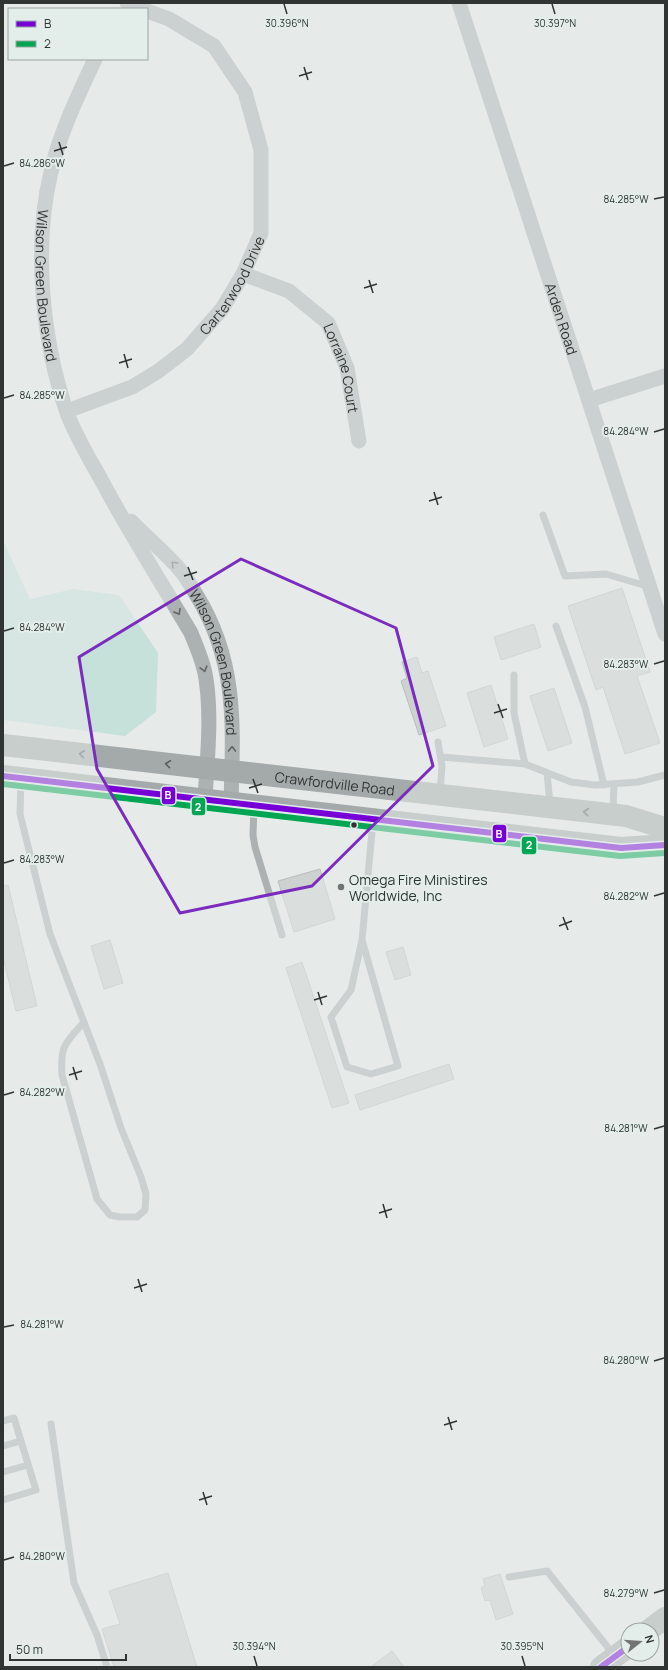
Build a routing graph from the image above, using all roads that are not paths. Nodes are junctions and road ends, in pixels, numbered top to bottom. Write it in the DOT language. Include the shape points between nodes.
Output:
graph roads {
  1 [pos="127,3"];
  2 [pos="459,3"];
  3 [pos="140,8"];
  4 [pos="148,11"];
  5 [pos="95,60"];
  6 [pos="243,274"];
  7 [pos="665,376"];
  8 [pos="589,400"];
  9 [pos="67,411"];
  10 [pos="359,441"];
  11 [pos="116,506"];
  12 [pos="543,515"];
  13 [pos="650,587"];
  14 [pos="211,624"];
  15 [pos="556,626"];
  16 [pos="191,632"];
  17 [pos="665,634"];
  18 [pos="514,675"];
  19 [pos="438,742"];
  20 [pos="3,745"];
  21 [pos="54,751"];
  22 [pos="441,757"];
  23 [pos="3,762"];
  24 [pos="525,764"];
  25 [pos="206,769"];
  26 [pos="232,772"];
  27 [pos="547,773"];
  28 [pos="665,775"];
  29 [pos="12,777"];
  30 [pos="604,784"];
  31 [pos="614,784"];
  32 [pos="440,795"];
  33 [pos="205,799"];
  34 [pos="231,802"];
  35 [pos="254,805"];
  36 [pos="550,808"];
  37 [pos="612,815"];
  38 [pos="374,819"];
  39 [pos="665,828"];
  40 [pos="665,845"];
  41 [pos="282,935"];
  42 [pos="362,940"];
  43 [pos="84,1022"];
  44 [pos="3,1421"];
  45 [pos="51,1424"];
  46 [pos="21,1441"];
  47 [pos="3,1446"];
  48 [pos="28,1465"];
  49 [pos="3,1472"];
  50 [pos="3,1500"];
  51 [pos="509,1577"];
  52 [pos="615,1657"];
  53 [pos="107,1667"];
  1 -- 3 [label="street"];
  2 -- 8 [label="street, Arden Road"];
  4 -- 6 [label="street, Carterwood Drive" via="169,19 214,46 245,92 261,150 261,234"];
  5 -- 9 [label="street, Wilson Green Boulevard" via="68,119 51,172 42,226 41,287 51,352"];
  6 -- 9 [label="street, Carterwood Drive" via="222,309 187,349 132,387"];
  6 -- 10 [label="street, Lorraine Court" via="289,290 328,323 347,368"];
  7 -- 8 [label="street"];
  8 -- 13 [label="street, Arden Road"];
  9 -- 11 [label="street, Wilson Green Boulevard" via="87,455"];
  14 -- 11 [label="street, Wilson Green Boulevard, one-way" via="181,571"];
  11 -- 16 [label="street, Wilson Green Boulevard, one-way"];
  12 -- 13 [label="lane" via="565,576 606,574"];
  13 -- 17 [label="street, Arden Road"];
  14 -- 16 [label="street"];
  26 -- 14 [label="street, Wilson Green Boulevard, one-way" via="233,720 227,669"];
  15 -- 30 [label="lane" via="585,707"];
  16 -- 25 [label="street, Wilson Green Boulevard, one-way" via="206,678"];
  18 -- 24 [label="lane" via="514,713"];
  19 -- 22 [label="lane"];
  20 -- 21 [label="main road, Crawfordville Road"];
  21 -- 23 [label="main road"];
  25 -- 21 [label="main road, Crawfordville Road, one-way"];
  22 -- 24 [label="lane"];
  22 -- 32 [label="lane"];
  24 -- 27 [label="lane"];
  25 -- 26 [label="main road, Crawfordville Road"];
  25 -- 33 [label="street, Wilson Green Boulevard"];
  26 -- 32 [label="main road, Crawfordville Road"];
  26 -- 34 [label="street, Wilson Green Boulevard"];
  27 -- 30 [label="lane" via="571,782"];
  27 -- 36 [label="lane"];
  28 -- 31 [label="lane" via="638,782"];
  29 -- 33 [label="main road"];
  29 -- 43 [label="lane" via="50,934"];
  30 -- 31 [label="lane"];
  31 -- 37 [label="lane"];
  32 -- 36 [label="main road, Crawfordville Road"];
  33 -- 34 [label="main road"];
  34 -- 35 [label="main road"];
  35 -- 38 [label="main road"];
  35 -- 41 [label="lane" via="255,847"];
  37 -- 36 [label="main road, Crawfordville Road, one-way"];
  37 -- 39 [label="main road, Crawfordville Road" via="626,816"];
  38 -- 40 [label="main road" via="621,848"];
  38 -- 42 [label="lane"];
  42 -- 42 [label="lane" via="398,1066 371,1074 347,1068 332,1017 350,990"];
  43 -- 43 [label="lane" via="146,1194 145,1210 137,1217 110,1215 97,1199 62,1075 61,1057 65,1043"];
  44 -- 46 [label="lane" via="14,1418"];
  45 -- 53 [label="lane" via="74,1583 97,1635"];
  46 -- 47 [label="lane"];
  46 -- 48 [label="lane"];
  48 -- 49 [label="lane"];
  48 -- 50 [label="lane" via="36,1490"];
  51 -- 52 [label="lane" via="547,1571"];
}
